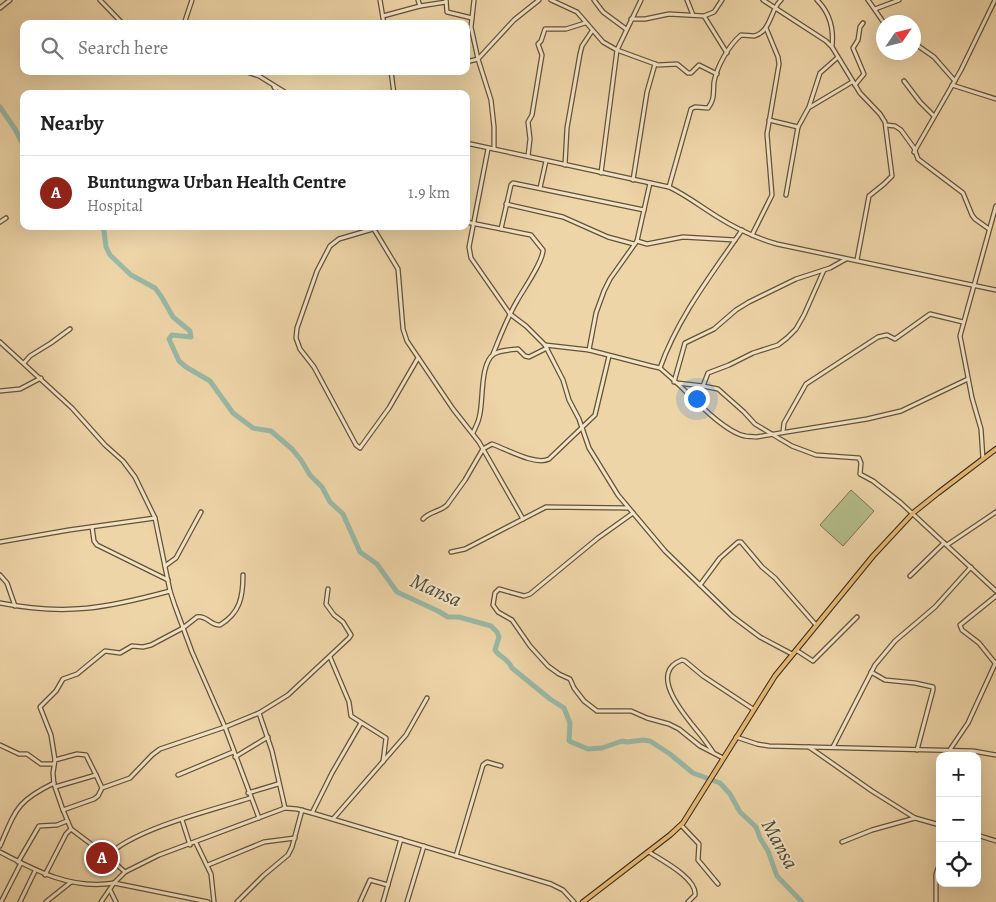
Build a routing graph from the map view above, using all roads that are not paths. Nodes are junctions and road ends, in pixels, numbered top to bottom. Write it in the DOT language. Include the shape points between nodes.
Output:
graph roads {
  1 [pos="10,0"];
  2 [pos="100,0"];
  3 [pos="192,0"];
  4 [pos="380,0"];
  5 [pos="418,0"];
  6 [pos="474,0"];
  7 [pos="539,0"];
  8 [pos="551,0"];
  9 [pos="594,0"];
  10 [pos="641,0"];
  11 [pos="687,0"];
  12 [pos="722,0"];
  13 [pos="763,0"];
  14 [pos="781,0"];
  15 [pos="818,0"];
  16 [pos="868,0"];
  17 [pos="898,0"];
  18 [pos="995,0"];
  19 [pos="446,1"];
  20 [pos="420,6"];
  21 [pos="0,8"];
  22 [pos="774,9"];
  23 [pos="875,9"];
  24 [pos="692,15"];
  25 [pos="879,15"];
  26 [pos="383,16"];
  27 [pos="704,16"];
  28 [pos="472,18"];
  29 [pos="631,19"];
  30 [pos="119,20"];
  31 [pos="185,20"];
  32 [pos="384,20"];
  33 [pos="585,22"];
  34 [pos="863,23"];
  35 [pos="766,28"];
  36 [pos="626,30"];
  37 [pos="592,31"];
  38 [pos="832,47"];
  39 [pos="921,48"];
  40 [pos="617,50"];
  41 [pos="727,53"];
  42 [pos="838,58"];
  43 [pos="478,59"];
  44 [pos="470,61"];
  45 [pos="655,64"];
  46 [pos="717,74"];
  47 [pos="256,75"];
  48 [pos="392,75"];
  49 [pos="904,81"];
  50 [pos="955,81"];
  51 [pos="853,83"];
  52 [pos="272,84"];
  53 [pos="952,85"];
  54 [pos="276,90"];
  55 [pos="282,90"];
  56 [pos="393,90"];
  57 [pos="996,99"];
  58 [pos="809,107"];
  59 [pos="934,116"];
  60 [pos="769,120"];
  61 [pos="886,125"];
  62 [pos="798,127"];
  63 [pos="470,144"];
  64 [pos="488,149"];
  65 [pos="494,149"];
  66 [pos="914,152"];
  67 [pos="528,156"];
  68 [pos="546,161"];
  69 [pos="565,165"];
  70 [pos="601,173"];
  71 [pos="633,180"];
  72 [pos="650,183"];
  73 [pos="540,188"];
  74 [pos="669,188"];
  75 [pos="786,195"];
  76 [pos="506,204"];
  77 [pos="996,206"];
  78 [pos="644,210"];
  79 [pos="6,218"];
  80 [pos="0,222"];
  81 [pos="470,222"];
  82 [pos="474,223"];
  83 [pos="501,229"];
  84 [pos="990,229"];
  85 [pos="364,230"];
  86 [pos="375,230"];
  87 [pos="742,230"];
  88 [pos="752,235"];
  89 [pos="735,240"];
  90 [pos="636,243"];
  91 [pos="846,258"];
  92 [pos="857,260"];
  93 [pos="824,270"];
  94 [pos="974,285"];
  95 [pos="996,290"];
  96 [pos="510,314"];
  97 [pos="963,322"];
  98 [pos="70,329"];
  99 [pos="0,342"];
  100 [pos="546,347"];
  101 [pos="589,350"];
  102 [pos="493,354"];
  103 [pos="609,356"];
  104 [pos="418,358"];
  105 [pos="24,363"];
  106 [pos="660,368"];
  107 [pos="41,378"];
  108 [pos="968,379"];
  109 [pos="675,382"];
  110 [pos="703,386"];
  111 [pos="0,391"];
  112 [pos="582,427"];
  113 [pos="783,432"];
  114 [pos="472,433"];
  115 [pos="771,434"];
  116 [pos="483,449"];
  117 [pos="996,449"];
  118 [pos="982,459"];
  119 [pos="628,508"];
  120 [pos="202,512"];
  121 [pos="996,512"];
  122 [pos="633,513"];
  123 [pos="913,513"];
  124 [pos="155,518"];
  125 [pos="423,519"];
  126 [pos="523,519"];
  127 [pos="92,526"];
  128 [pos="0,542"];
  129 [pos="946,544"];
  130 [pos="451,552"];
  131 [pos="165,566"];
  132 [pos="971,568"];
  133 [pos="0,575"];
  134 [pos="244,575"];
  135 [pos="910,576"];
  136 [pos="168,580"];
  137 [pos="700,585"];
  138 [pos="328,590"];
  139 [pos="996,591"];
  140 [pos="170,592"];
  141 [pos="996,596"];
  142 [pos="0,603"];
  143 [pos="15,606"];
  144 [pos="858,617"];
  145 [pos="816,625"];
  146 [pos="183,628"];
  147 [pos="795,650"];
  148 [pos="792,654"];
  149 [pos="330,657"];
  150 [pos="995,663"];
  151 [pos="871,672"];
  152 [pos="427,698"];
  153 [pos="753,709"];
  154 [pos="259,713"];
  155 [pos="361,723"];
  156 [pos="225,727"];
  157 [pos="268,737"];
  158 [pos="736,737"];
  159 [pos="0,746"];
  160 [pos="808,747"];
  161 [pos="833,747"];
  162 [pos="917,750"];
  163 [pos="949,751"];
  164 [pos="233,752"];
  165 [pos="714,753"];
  166 [pos="996,755"];
  167 [pos="235,757"];
  168 [pos="723,758"];
  169 [pos="55,760"];
  170 [pos="382,763"];
  171 [pos="54,764"];
  172 [pos="501,766"];
  173 [pos="96,775"];
  174 [pos="178,775"];
  175 [pos="278,784"];
  176 [pos="54,785"];
  177 [pos="102,788"];
  178 [pos="248,793"];
  179 [pos="250,798"];
  180 [pos="285,808"];
  181 [pos="63,810"];
  182 [pos="302,810"];
  183 [pos="312,813"];
  184 [pos="259,818"];
  185 [pos="915,818"];
  186 [pos="333,819"];
  187 [pos="182,820"];
  188 [pos="67,821"];
  189 [pos="936,824"];
  190 [pos="681,825"];
  191 [pos="71,829"];
  192 [pos="981,836"];
  193 [pos="295,838"];
  194 [pos="401,839"];
  195 [pos="996,840"];
  196 [pos="196,842"];
  197 [pos="842,842"];
  198 [pos="190,845"];
  199 [pos="0,846"];
  200 [pos="424,846"];
  201 [pos="0,852"];
  202 [pos="649,852"];
  203 [pos="107,856"];
  204 [pos="456,856"];
  205 [pos="20,862"];
  206 [pos="208,865"];
  207 [pos="35,870"];
  208 [pos="125,872"];
  209 [pos="45,875"];
  210 [pos="71,882"];
  211 [pos="114,882"];
  212 [pos="718,884"];
  213 [pos="388,885"];
  214 [pos="936,887"];
  215 [pos="110,889"];
  216 [pos="1,902"];
  217 [pos="20,902"];
  218 [pos="46,902"];
  219 [pos="101,902"];
  220 [pos="116,902"];
  221 [pos="208,902"];
  222 [pos="214,902"];
  223 [pos="237,902"];
  224 [pos="360,902"];
  225 [pos="383,902"];
  226 [pos="406,902"];
  227 [pos="574,902"];
  228 [pos="583,902"];
  229 [pos="688,902"];
  230 [pos="936,902"];
  1 -- 21 [label="street"];
  2 -- 30 [label="street"];
  3 -- 31 [label="street"];
  4 -- 26 [label="street"];
  5 -- 20 [label="street"];
  6 -- 28 [label="street"];
  7 -- 43 [label="street" via="514,20"];
  8 -- 33 [label="street" via="577,12"];
  9 -- 36 [label="street" via="603,12"];
  10 -- 29 [label="street"];
  11 -- 24 [label="street"];
  12 -- 27 [label="street" via="714,12"];
  13 -- 22 [label="street"];
  14 -- 22 [label="street"];
  15 -- 38 [label="street" via="829,17"];
  16 -- 23 [label="street"];
  17 -- 23 [label="street"];
  18 -- 50 [label="street"];
  19 -- 20 [label="street"];
  19 -- 28 [label="street" via="449,13"];
  20 -- 26 [label="street"];
  22 -- 35 [label="street"];
  22 -- 38 [label="street"];
  23 -- 25 [label="street"];
  24 -- 27 [label="street"];
  24 -- 29 [label="street" via="669,14"];
  26 -- 32 [label="street"];
  27 -- 41 [label="street"];
  28 -- 43 [label="street"];
  29 -- 36 [label="street"];
  33 -- 37 [label="street"];
  33 -- 67 [label="street" via="566,29 545,29 538,44 542,55 528,122"];
  34 -- 51 [label="street" via="853,50 864,74"];
  35 -- 41 [label="street" via="755,35 739,37"];
  35 -- 60 [label="street" via="779,64"];
  36 -- 40 [label="street"];
  37 -- 40 [label="street"];
  37 -- 69 [label="street" via="580,54 567,128"];
  38 -- 42 [label="street"];
  39 -- 50 [label="street" via="934,57"];
  40 -- 45 [label="street"];
  40 -- 70 [label="street"];
  41 -- 46 [label="street"];
  42 -- 51 [label="street"];
  42 -- 58 [label="street" via="820,73"];
  43 -- 44 [label="street"];
  43 -- 65 [label="street" via="490,100"];
  45 -- 46 [label="street" via="677,64 690,74 699,65"];
  45 -- 71 [label="street" via="647,92"];
  46 -- 74 [label="street" via="710,107 691,109"];
  47 -- 52 [label="street"];
  48 -- 56 [label="street"];
  49 -- 59 [label="street"];
  50 -- 53 [label="street"];
  51 -- 58 [label="street"];
  51 -- 61 [label="street"];
  52 -- 54 [label="street"];
  52 -- 55 [label="street"];
  53 -- 57 [label="street"];
  53 -- 59 [label="street"];
  58 -- 62 [label="street"];
  59 -- 66 [label="street"];
  60 -- 62 [label="street"];
  60 -- 88 [label="street" via="767,144 772,195"];
  61 -- 66 [label="street" via="901,130"];
  61 -- 92 [label="street" via="892,176 869,196"];
  62 -- 75 [label="street"];
  63 -- 64 [label="street"];
  64 -- 65 [label="street"];
  64 -- 82 [label="street"];
  65 -- 67 [label="street"];
  66 -- 84 [label="street" via="926,166 964,192 972,215"];
  67 -- 68 [label="street"];
  68 -- 69 [label="street"];
  68 -- 73 [label="street"];
  69 -- 70 [label="street"];
  70 -- 71 [label="street"];
  71 -- 72 [label="street"];
  72 -- 74 [label="street"];
  72 -- 78 [label="street"];
  73 -- 76 [label="street" via="513,183"];
  73 -- 78 [label="street"];
  74 -- 87 [label="street"];
  76 -- 83 [label="street"];
  76 -- 90 [label="street" via="563,217 608,236"];
  77 -- 84 [label="street"];
  78 -- 90 [label="street"];
  79 -- 80 [label="street"];
  81 -- 82 [label="street"];
  82 -- 83 [label="street"];
  82 -- 96 [label="street" via="469,247 471,258"];
  83 -- 96 [label="street" via="533,237 544,253"];
  84 -- 94 [label="street"];
  85 -- 104 [label="street" via="339,239 330,246 317,271 297,328 297,342 360,448 389,408"];
  86 -- 104 [label="street" via="398,269 405,337"];
  87 -- 88 [label="street"];
  87 -- 89 [label="street"];
  88 -- 91 [label="street" via="777,244"];
  89 -- 90 [label="street" via="683,237"];
  89 -- 106 [label="street" via="669,343"];
  90 -- 101 [label="street" via="604,291"];
  91 -- 92 [label="street"];
  91 -- 93 [label="street"];
  92 -- 94 [label="street"];
  93 -- 109 [label="street" via="789,282 749,302 714,329 685,343"];
  93 -- 110 [label="street" via="809,306 788,338 708,373"];
  94 -- 95 [label="street"];
  94 -- 97 [label="street"];
  96 -- 100 [label="street"];
  96 -- 102 [label="street"];
  97 -- 108 [label="street" via="960,336"];
  97 -- 113 [label="street" via="930,314 896,339 887,335 878,337 806,384 784,423"];
  98 -- 105 [label="street"];
  99 -- 105 [label="street"];
  100 -- 101 [label="street"];
  100 -- 102 [label="street" via="530,357 518,349"];
  100 -- 112 [label="street"];
  101 -- 103 [label="street"];
  102 -- 114 [label="street" via="481,390 480,417"];
  103 -- 106 [label="street"];
  103 -- 112 [label="street" via="595,415"];
  104 -- 114 [label="street"];
  105 -- 107 [label="street"];
  106 -- 109 [label="street"];
  107 -- 111 [label="street" via="20,389"];
  107 -- 124 [label="street" via="129,468"];
  108 -- 113 [label="street" via="906,410"];
  108 -- 118 [label="street" via="981,429"];
  109 -- 110 [label="street"];
  109 -- 115 [label="street" via="733,431 744,436"];
  110 -- 115 [label="street" via="713,387 726,395"];
  112 -- 116 [label="street" via="546,461 492,444"];
  112 -- 119 [label="street" via="589,448"];
  113 -- 115 [label="street"];
  114 -- 116 [label="street"];
  115 -- 123 [label="street" via="811,454 859,458 860,474"];
  116 -- 125 [label="street" via="447,505"];
  116 -- 126 [label="street"];
  117 -- 118 [label="main road"];
  118 -- 123 [label="main road"];
  119 -- 122 [label="street"];
  119 -- 126 [label="street" via="546,507"];
  120 -- 131 [label="street" via="176,558"];
  121 -- 129 [label="street"];
  122 -- 137 [label="street"];
  122 -- 165 [label="street" via="530,594 524,596 499,589 494,593 492,604 512,620 548,666 570,679 592,708 600,712 634,711 679,729"];
  123 -- 129 [label="street"];
  123 -- 145 [label="main road"];
  124 -- 127 [label="street"];
  124 -- 131 [label="street"];
  126 -- 130 [label="street" via="465,549"];
  127 -- 128 [label="street"];
  127 -- 136 [label="street" via="94,541 98,545"];
  129 -- 132 [label="street"];
  129 -- 135 [label="street"];
  131 -- 136 [label="street"];
  132 -- 139 [label="street"];
  132 -- 151 [label="street" via="935,607 884,653"];
  133 -- 143 [label="street" via="7,583"];
  134 -- 146 [label="street" via="242,600 224,623 217,626 200,616"];
  136 -- 140 [label="street"];
  137 -- 145 [label="street" via="720,558 741,542"];
  137 -- 148 [label="street" via="745,627"];
  138 -- 149 [label="street" via="326,604 351,635"];
  140 -- 143 [label="street" via="122,604 72,610"];
  140 -- 146 [label="street"];
  141 -- 150 [label="street" via="960,626"];
  142 -- 143 [label="street"];
  144 -- 147 [label="street" via="813,660"];
  145 -- 147 [label="main road"];
  146 -- 156 [label="street"];
  146 -- 169 [label="street" via="151,645 132,646 120,653 105,651 77,674 63,679 40,707 51,735"];
  147 -- 148 [label="main road"];
  148 -- 153 [label="main road"];
  149 -- 154 [label="street" via="288,695"];
  149 -- 155 [label="street" via="349,702 351,716"];
  150 -- 163 [label="street" via="968,723"];
  151 -- 161 [label="street"];
  151 -- 162 [label="street" via="885,680 932,687"];
  152 -- 170 [label="street" via="406,735"];
  153 -- 158 [label="main road"];
  153 -- 165 [label="street" via="685,661 673,665 667,678 672,695"];
  154 -- 156 [label="street"];
  154 -- 157 [label="street"];
  155 -- 170 [label="street" via="386,738"];
  155 -- 183 [label="street"];
  156 -- 164 [label="street"];
  156 -- 177 [label="street" via="156,751 130,778"];
  157 -- 167 [label="street"];
  157 -- 175 [label="street"];
  158 -- 160 [label="street" via="769,746"];
  158 -- 168 [label="main road"];
  159 -- 171 [label="street" via="26,754 40,764"];
  160 -- 161 [label="street"];
  160 -- 185 [label="street"];
  161 -- 162 [label="street"];
  162 -- 163 [label="street"];
  163 -- 166 [label="street"];
  164 -- 167 [label="street"];
  164 -- 174 [label="street"];
  165 -- 168 [label="street"];
  167 -- 178 [label="street"];
  168 -- 190 [label="main road"];
  169 -- 171 [label="street"];
  169 -- 173 [label="street" via="86,755"];
  170 -- 186 [label="street"];
  171 -- 176 [label="street"];
  172 -- 204 [label="street" via="489,762 483,765"];
  173 -- 176 [label="street"];
  173 -- 177 [label="street"];
  175 -- 178 [label="street"];
  175 -- 180 [label="street"];
  176 -- 181 [label="street"];
  176 -- 199 [label="street" via="22,803"];
  177 -- 181 [label="street" via="98,796"];
  178 -- 179 [label="street"];
  179 -- 184 [label="street"];
  179 -- 187 [label="street"];
  180 -- 182 [label="street"];
  180 -- 184 [label="street"];
  181 -- 188 [label="street"];
  182 -- 183 [label="street"];
  182 -- 193 [label="street"];
  183 -- 186 [label="street"];
  184 -- 196 [label="street"];
  185 -- 189 [label="street"];
  185 -- 197 [label="street"];
  186 -- 194 [label="street"];
  187 -- 198 [label="street"];
  187 -- 203 [label="street" via="127,841"];
  188 -- 191 [label="street"];
  188 -- 205 [label="street" via="38,826"];
  190 -- 202 [label="main road"];
  190 -- 212 [label="street" via="699,844 698,860"];
  191 -- 203 [label="street"];
  191 -- 209 [label="street"];
  192 -- 195 [label="street"];
  193 -- 206 [label="street" via="264,842"];
  193 -- 223 [label="street" via="288,855"];
  194 -- 200 [label="street"];
  194 -- 213 [label="street"];
  196 -- 198 [label="street"];
  196 -- 206 [label="street"];
  198 -- 208 [label="street" via="159,855"];
  200 -- 204 [label="street"];
  200 -- 226 [label="street"];
  201 -- 205 [label="street"];
  202 -- 228 [label="main road"];
  202 -- 229 [label="street" via="694,885 695,894"];
  203 -- 208 [label="street"];
  204 -- 227 [label="street" via="558,886"];
  205 -- 207 [label="street"];
  205 -- 216 [label="street"];
  206 -- 222 [label="street"];
  207 -- 209 [label="street"];
  207 -- 217 [label="street"];
  208 -- 211 [label="street"];
  209 -- 210 [label="street"];
  210 -- 211 [label="street" via="102,885"];
  210 -- 218 [label="street"];
  211 -- 215 [label="street"];
  211 -- 221 [label="street"];
  213 -- 224 [label="street" via="370,880"];
  213 -- 225 [label="street"];
  214 -- 230 [label="street"];
  215 -- 219 [label="street"];
  215 -- 220 [label="street"];
}
